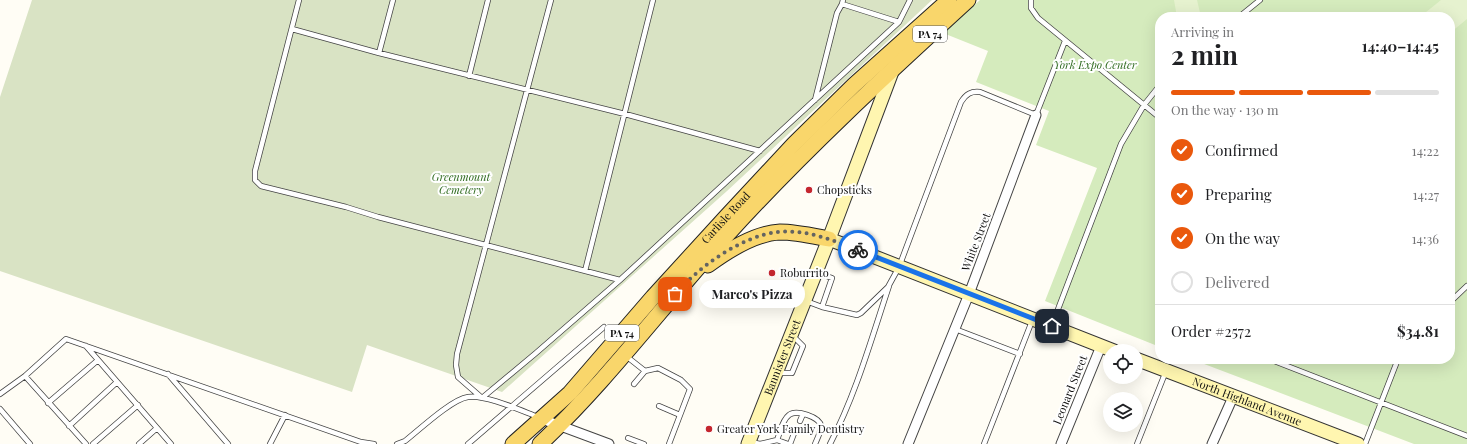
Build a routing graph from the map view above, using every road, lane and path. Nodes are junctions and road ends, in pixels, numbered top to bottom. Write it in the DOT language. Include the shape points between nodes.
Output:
graph roads {
  1 [pos="299,0"];
  2 [pos="393,0"];
  3 [pos="488,0"];
  4 [pos="551,0"];
  5 [pos="654,0"];
  6 [pos="910,0"];
  7 [pos="949,0"];
  8 [pos="968,0"];
  9 [pos="1031,0"];
  10 [pos="1260,0"];
  11 [pos="843,2"];
  12 [pos="1245,12"];
  13 [pos="899,22"];
  14 [pos="292,29"];
  15 [pos="1066,41"];
  16 [pos="379,53"];
  17 [pos="893,69"];
  18 [pos="469,76"];
  19 [pos="528,90"];
  20 [pos="1155,91"];
  21 [pos="815,100"];
  22 [pos="1144,105"];
  23 [pos="625,114"];
  24 [pos="1155,114"];
  25 [pos="1036,115"];
  26 [pos="760,151"];
  27 [pos="828,239"];
  28 [pos="487,245"];
  29 [pos="898,266"];
  30 [pos="585,271"];
  31 [pos="815,272"];
  32 [pos="620,280"];
  33 [pos="685,283"];
  34 [pos="890,284"];
  35 [pos="1467,286"];
  36 [pos="969,294"];
  37 [pos="1455,297"];
  38 [pos="804,300"];
  39 [pos="822,306"];
  40 [pos="1032,318"];
  41 [pos="1052,326"];
  42 [pos="604,327"];
  43 [pos="955,329"];
  44 [pos="85,346"];
  45 [pos="1101,346"];
  46 [pos="1020,354"];
  47 [pos="625,355"];
  48 [pos="98,360"];
  49 [pos="1143,362"];
  50 [pos="1282,364"];
  51 [pos="1396,364"];
  52 [pos="645,371"];
  53 [pos="1166,371"];
  54 [pos="166,373"];
  55 [pos="25,376"];
  56 [pos="117,382"];
  57 [pos="634,384"];
  58 [pos="0,394"];
  59 [pos="1232,397"];
  60 [pos="482,398"];
  61 [pos="48,402"];
  62 [pos="1382,402"];
  63 [pos="138,406"];
  64 [pos="659,406"];
  65 [pos="510,407"];
  66 [pos="0,409"];
  67 [pos="285,414"];
  68 [pos="680,414"];
  69 [pos="803,414"];
  70 [pos="542,419"];
  71 [pos="800,421"];
  72 [pos="560,425"];
  73 [pos="69,426"];
  74 [pos="157,428"];
  75 [pos="795,431"];
  76 [pos="1467,436"];
  77 [pos="628,438"];
  78 [pos="777,440"];
  79 [pos="360,443"];
  80 [pos="638,443"];
  81 [pos="748,443"];
  82 [pos="30,444"];
  83 [pos="86,444"];
  84 [pos="93,444"];
  85 [pos="139,444"];
  86 [pos="171,444"];
  87 [pos="228,444"];
  88 [pos="270,444"];
  89 [pos="374,444"];
  90 [pos="397,444"];
  91 [pos="468,444"];
  92 [pos="513,444"];
  93 [pos="540,444"];
  94 [pos="609,444"];
  95 [pos="644,444"];
  96 [pos="669,444"];
  97 [pos="765,444"];
  98 [pos="789,444"];
  99 [pos="815,444"];
  100 [pos="830,444"];
  101 [pos="908,444"];
  102 [pos="984,444"];
  103 [pos="1061,444"];
  104 [pos="1137,444"];
  105 [pos="1212,444"];
  106 [pos="1358,444"];
  107 [pos="1365,444"];
  1 -- 14 [label="lane"];
  2 -- 16 [label="lane"];
  3 -- 18 [label="lane"];
  4 -- 19 [label="lane"];
  5 -- 23 [label="lane"];
  6 -- 13 [label="lane"];
  7 -- 17 [label="main road" via="905,45"];
  7 -- 70 [label="main road, Carlisle Road / PA 74" via="865,75 794,144 690,256 570,393"];
  8 -- 17 [label="main road, Carlisle Road / PA 74"];
  9 -- 15 [label="lane" via="1031,8 1038,18"];
  10 -- 12 [label="lane"];
  11 -- 13 [label="lane"];
  11 -- 21 [label="lane" via="837,13"];
  13 -- 21 [label="lane"];
  14 -- 16 [label="lane"];
  14 -- 28 [label="lane" via="255,171 255,180 261,186"];
  15 -- 22 [label="lane"];
  15 -- 25 [label="lane"];
  16 -- 18 [label="lane"];
  17 -- 27 [label="street, Bannister Street"];
  17 -- 33 [label="main road, Carlisle Road / PA 74" via="772,187"];
  18 -- 19 [label="lane"];
  19 -- 23 [label="lane"];
  19 -- 28 [label="lane"];
  20 -- 22 [label="lane"];
  21 -- 26 [label="lane"];
  22 -- 24 [label="lane"];
  22 -- 41 [label="lane" via="1121,144"];
  23 -- 26 [label="lane"];
  23 -- 30 [label="lane"];
  25 -- 29 [label="lane" via="980,92 972,91 965,96"];
  25 -- 36 [label="street, White Street"];
  26 -- 32 [label="lane"];
  27 -- 29 [label="street"];
  27 -- 31 [label="street, Bannister Street"];
  27 -- 33 [label="main road" via="799,233 779,232 765,235 744,242 722,255"];
  28 -- 30 [label="lane"];
  28 -- 60 [label="lane" via="456,365 458,377"];
  29 -- 34 [label="lane"];
  29 -- 36 [label="street"];
  30 -- 32 [label="lane"];
  31 -- 38 [label="street, Bannister Street"];
  31 -- 39 [label="lane" via="832,278"];
  32 -- 60 [label="lane"];
  33 -- 47 [label="main road, Carlisle Road / PA 74"];
  34 -- 39 [label="lane" via="857,315"];
  34 -- 100 [label="lane" via="861,373"];
  35 -- 37 [label="lane"];
  36 -- 40 [label="street"];
  36 -- 43 [label="street, White Street"];
  38 -- 39 [label="lane"];
  38 -- 81 [label="street, Bannister Street"];
  40 -- 41 [label="street"];
  40 -- 46 [label="lane"];
  41 -- 45 [label="street"];
  42 -- 65 [label="lane"];
  43 -- 46 [label="lane"];
  43 -- 101 [label="street, White Street"];
  44 -- 48 [label="lane"];
  44 -- 54 [label="lane"];
  44 -- 55 [label="lane" via="66,339"];
  45 -- 103 [label="street, Leonard Street"];
  46 -- 102 [label="lane"];
  47 -- 52 [label="lane"];
  47 -- 72 [label="main road, Carlisle Road / PA 74"];
  48 -- 56 [label="lane"];
  48 -- 61 [label="lane"];
  49 -- 53 [label="street, North Highland Avenue"];
  50 -- 62 [label="lane"];
  51 -- 62 [label="lane"];
  52 -- 57 [label="lane"];
  52 -- 68 [label="lane" via="658,368 687,385 690,389"];
  53 -- 59 [label="street, North Highland Avenue"];
  53 -- 104 [label="lane"];
  54 -- 67 [label="lane"];
  54 -- 87 [label="lane"];
  55 -- 58 [label="lane"];
  55 -- 61 [label="lane"];
  56 -- 63 [label="lane"];
  56 -- 73 [label="lane"];
  59 -- 105 [label="street"];
  59 -- 106 [label="street, North Highland Avenue"];
  60 -- 65 [label="lane"];
  60 -- 90 [label="lane" via="468,397 454,402 405,441"];
  61 -- 73 [label="lane"];
  62 -- 76 [label="lane"];
  62 -- 107 [label="lane"];
  63 -- 74 [label="lane"];
  63 -- 84 [label="lane"];
  64 -- 68 [label="lane"];
  65 -- 70 [label="lane"];
  65 -- 91 [label="lane"];
  66 -- 82 [label="lane"];
  67 -- 79 [label="lane"];
  67 -- 88 [label="lane"];
  68 -- 96 [label="lane"];
  69 -- 71 [label="lane"];
  69 -- 78 [label="lane" via="788,415"];
  69 -- 99 [label="lane" via="814,417 821,427"];
  70 -- 72 [label="street"];
  70 -- 92 [label="main road, Carlisle Road / PA 74"];
  72 -- 93 [label="main road, Carlisle Road / PA 74"];
  72 -- 94 [label="street"];
  73 -- 83 [label="lane"];
  74 -- 85 [label="lane"];
  74 -- 86 [label="lane"];
  75 -- 98 [label="lane"];
  77 -- 80 [label="lane"];
  78 -- 97 [label="lane"];
  78 -- 98 [label="lane"];
  79 -- 89 [label="lane"];
  80 -- 95 [label="lane"];
  81 -- 97 [label="lane"];
}
